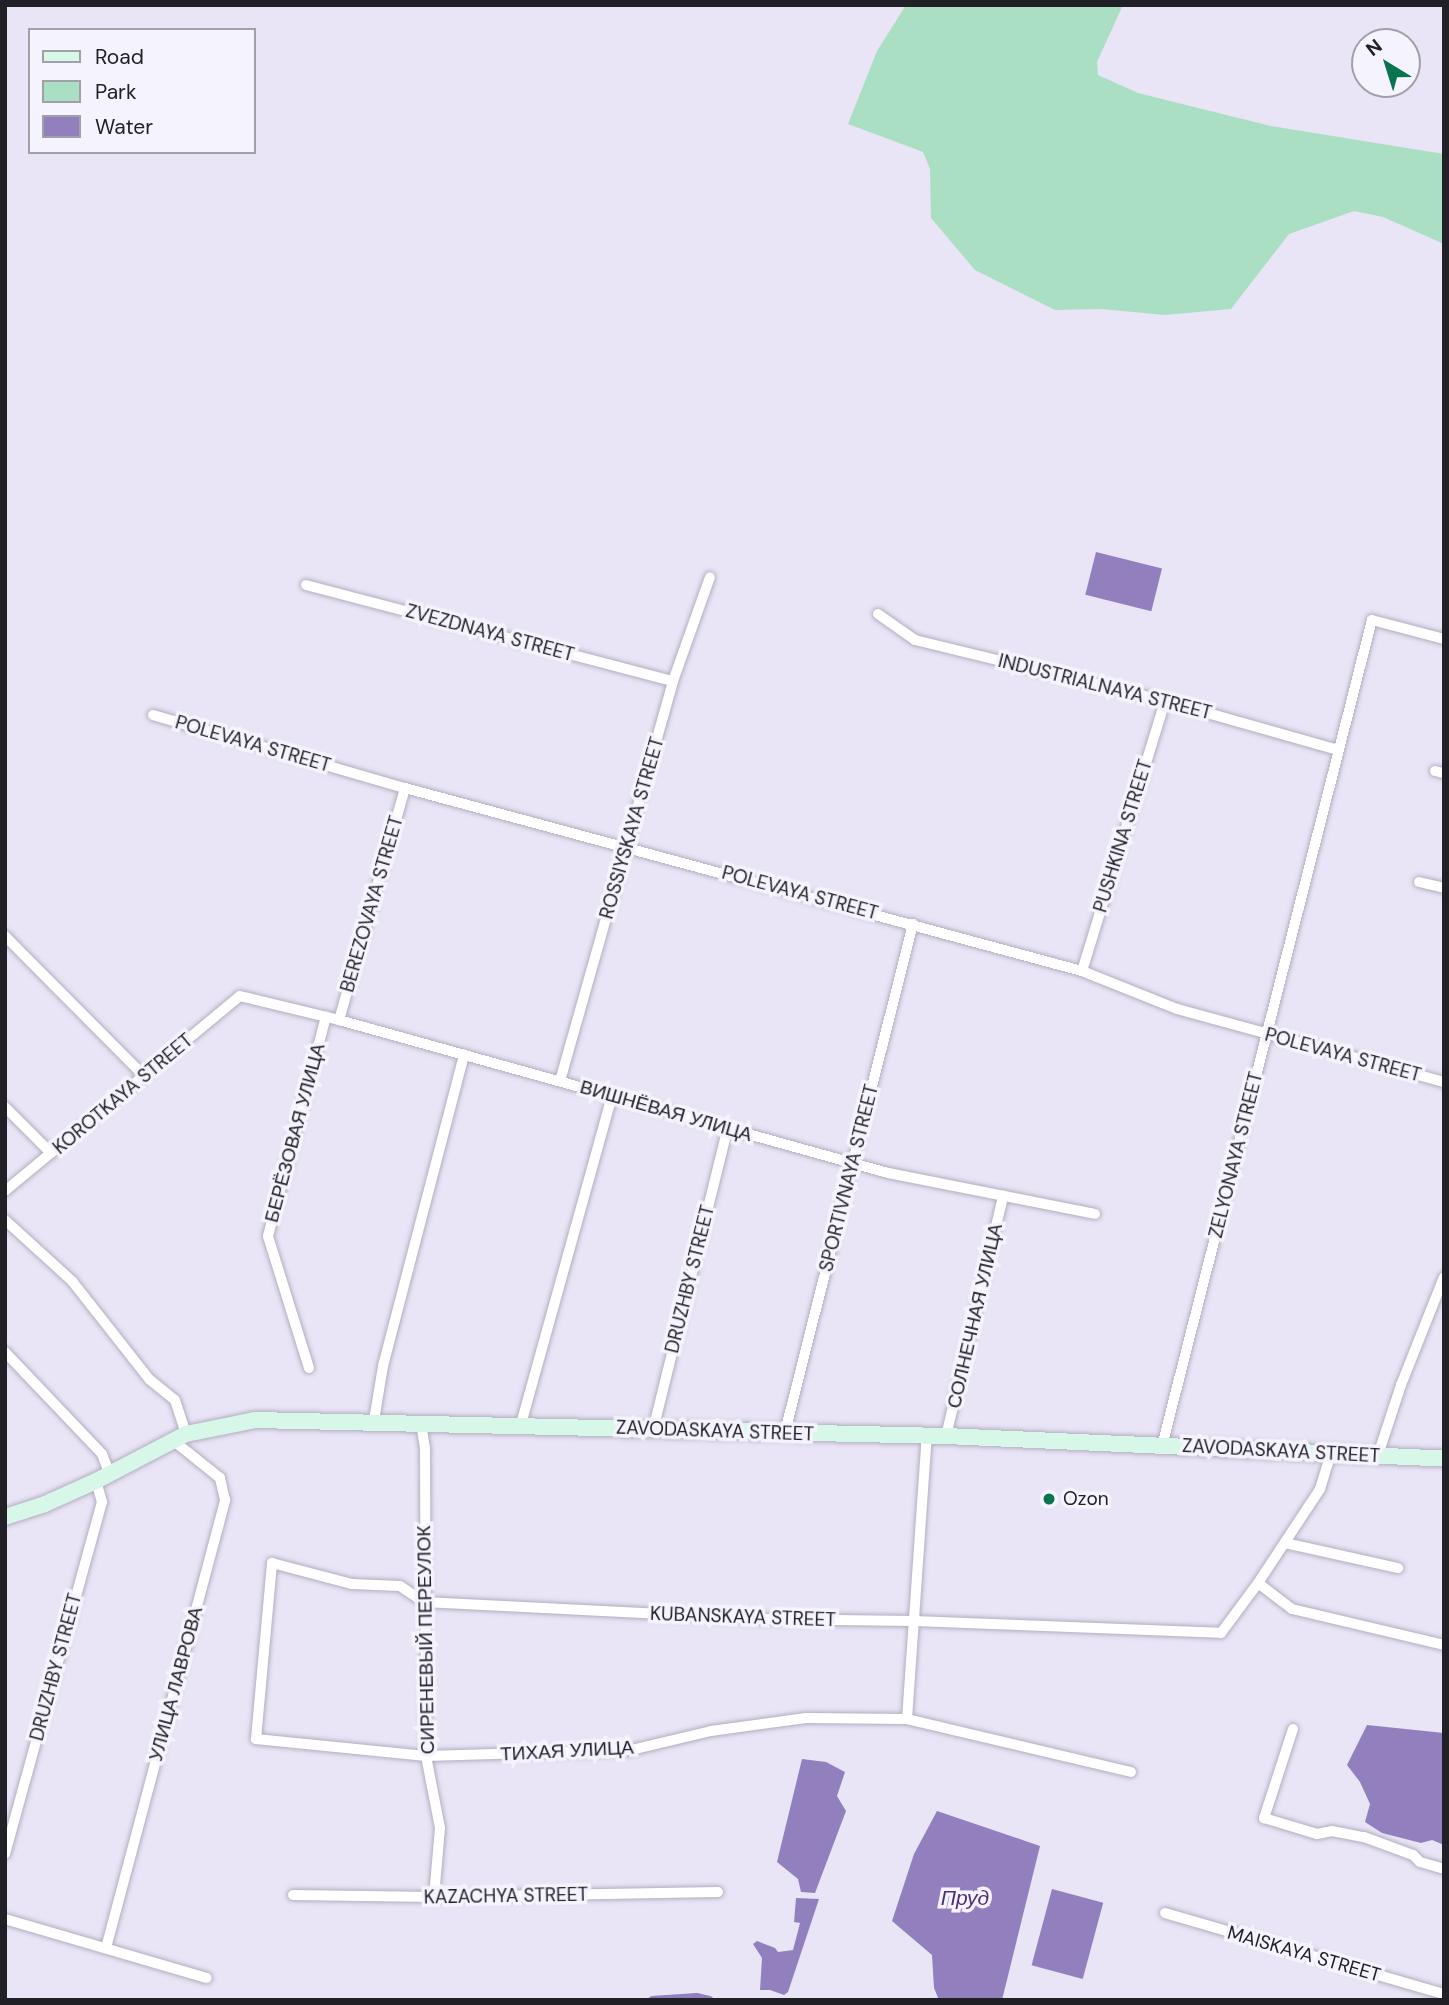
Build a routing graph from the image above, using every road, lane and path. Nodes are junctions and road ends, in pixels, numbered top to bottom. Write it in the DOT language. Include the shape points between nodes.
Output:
graph roads {
  1 [pos="710,577"];
  2 [pos="306,585"];
  3 [pos="878,614"];
  4 [pos="1444,639"];
  5 [pos="673,681"];
  6 [pos="1165,701"];
  7 [pos="153,715"];
  8 [pos="1338,750"];
  9 [pos="405,788"];
  10 [pos="627,847"];
  11 [pos="1419,882"];
  12 [pos="1444,887"];
  13 [pos="913,923"];
  14 [pos="5,936"];
  15 [pos="1082,971"];
  16 [pos="240,996"];
  17 [pos="326,1017"];
  18 [pos="339,1020"];
  19 [pos="1267,1034"];
  20 [pos="464,1054"];
  21 [pos="144,1076"];
  22 [pos="559,1081"];
  23 [pos="1444,1082"];
  24 [pos="612,1096"];
  25 [pos="5,1107"];
  26 [pos="728,1128"];
  27 [pos="51,1153"];
  28 [pos="852,1164"];
  29 [pos="5,1191"];
  30 [pos="1003,1196"];
  31 [pos="1095,1214"];
  32 [pos="5,1220"];
  33 [pos="1444,1277"];
  34 [pos="5,1352"];
  35 [pos="309,1368"];
  36 [pos="374,1420"];
  37 [pos="421,1423"];
  38 [pos="520,1424"];
  39 [pos="653,1430"];
  40 [pos="785,1432"];
  41 [pos="187,1435"];
  42 [pos="927,1436"];
  43 [pos="946,1436"];
  44 [pos="1161,1446"];
  45 [pos="1378,1455"];
  46 [pos="1330,1456"];
  47 [pos="1444,1459"];
  48 [pos="103,1477"];
  49 [pos="5,1517"];
  50 [pos="1285,1543"];
  51 [pos="272,1563"];
  52 [pos="1398,1568"];
  53 [pos="1258,1583"];
  54 [pos="424,1602"];
  55 [pos="913,1621"];
  56 [pos="1444,1645"];
  57 [pos="907,1719"];
  58 [pos="1293,1729"];
  59 [pos="426,1756"];
  60 [pos="1132,1772"];
  61 [pos="5,1853"];
  62 [pos="1444,1869"];
  63 [pos="718,1892"];
  64 [pos="293,1895"];
  65 [pos="434,1897"];
  66 [pos="1165,1913"];
  67 [pos="5,1919"];
  68 [pos="106,1948"];
  69 [pos="207,1978"];
  70 [pos="1444,1994"];
  1 -- 5 [label="street, ROSSIYSKAYA STREET"];
  2 -- 5 [label="street, ZVEZDNAYA STREET"];
  3 -- 6 [label="street, INDUSTRIALNAYA STREET" via="915,640"];
  4 -- 8 [label="street, ZELYONAYA STREET" via="1372,620"];
  5 -- 10 [label="street, ROSSIYSKAYA STREET"];
  6 -- 8 [label="street, INDUSTRIALNAYA STREET"];
  6 -- 15 [label="street, PUSHKINA STREET"];
  7 -- 9 [label="street, POLEVAYA STREET"];
  8 -- 19 [label="street, ZELYONAYA STREET"];
  9 -- 10 [label="street, POLEVAYA STREET"];
  9 -- 18 [label="street, BEREZOVAYA STREET"];
  10 -- 13 [label="street, POLEVAYA STREET"];
  10 -- 22 [label="street, ROSSIYSKAYA STREET"];
  11 -- 12 [label="street"];
  13 -- 15 [label="street, POLEVAYA STREET"];
  13 -- 28 [label="street, SPORTIVNAYA STREET"];
  14 -- 21 [label="street"];
  15 -- 19 [label="street, POLEVAYA STREET" via="1177,1009"];
  16 -- 17 [label="street, ВИШНЁВАЯ УЛИЦА"];
  16 -- 21 [label="street, KOROTKAYA STREET"];
  17 -- 18 [label="street, ВИШНЁВАЯ УЛИЦА"];
  17 -- 35 [label="street, БЕРЁЗОВАЯ УЛИЦА" via="268,1236"];
  18 -- 20 [label="street, ВИШНЁВАЯ УЛИЦА"];
  19 -- 23 [label="street, POLEVAYA STREET"];
  19 -- 44 [label="street, ZELYONAYA STREET"];
  20 -- 22 [label="street, ВИШНЁВАЯ УЛИЦА"];
  20 -- 36 [label="street" via="383,1366"];
  21 -- 27 [label="street, KOROTKAYA STREET"];
  22 -- 24 [label="street, ВИШНЁВАЯ УЛИЦА"];
  24 -- 26 [label="street, ВИШНЁВАЯ УЛИЦА"];
  24 -- 38 [label="street"];
  25 -- 27 [label="street"];
  26 -- 28 [label="street, ВИШНЁВАЯ УЛИЦА"];
  26 -- 39 [label="street, DRUZHBY STREET"];
  27 -- 29 [label="street, KOROTKAYA STREET"];
  28 -- 30 [label="street, ВИШНЁВАЯ УЛИЦА"];
  28 -- 40 [label="street, SPORTIVNAYA STREET"];
  30 -- 31 [label="street, ВИШНЁВАЯ УЛИЦА"];
  30 -- 43 [label="street, СОЛНЕЧНАЯ УЛИЦА"];
  32 -- 41 [label="street" via="72,1281 149,1379 175,1400"];
  33 -- 45 [label="street"];
  34 -- 48 [label="street, DRUZHBY STREET" via="102,1454"];
  36 -- 37 [label="main road, ZAVODASKAYA STREET"];
  36 -- 41 [label="main road, ZAVODASKAYA STREET" via="255,1420"];
  37 -- 38 [label="main road, ZAVODASKAYA STREET"];
  37 -- 54 [label="street, СИРЕНЕВЫЙ ПЕРЕУЛОК" via="425,1448"];
  38 -- 39 [label="main road, ZAVODASKAYA STREET"];
  39 -- 40 [label="main road, ZAVODASKAYA STREET"];
  40 -- 42 [label="main road, ZAVODASKAYA STREET"];
  41 -- 48 [label="main road, ZAVODASKAYA STREET"];
  41 -- 68 [label="street, УЛИЦА ЛАВРОВА" via="220,1478 225,1500"];
  42 -- 43 [label="main road, ZAVODASKAYA STREET"];
  42 -- 55 [label="street"];
  43 -- 44 [label="main road, ZAVODASKAYA STREET"];
  44 -- 46 [label="main road, ZAVODASKAYA STREET"];
  45 -- 46 [label="main road, ZAVODASKAYA STREET"];
  45 -- 47 [label="main road, ZAVODASKAYA STREET"];
  46 -- 50 [label="street" via="1320,1489"];
  48 -- 49 [label="main road, ZAVODASKAYA STREET"];
  48 -- 61 [label="street, DRUZHBY STREET" via="102,1502"];
  50 -- 52 [label="street"];
  50 -- 53 [label="street"];
  51 -- 54 [label="street, KUBANSKAYA STREET" via="352,1584 400,1586"];
  51 -- 59 [label="street, ТИХАЯ УЛИЦА" via="256,1739"];
  53 -- 55 [label="street, KUBANSKAYA STREET" via="1221,1633"];
  53 -- 56 [label="street" via="1292,1609"];
  54 -- 55 [label="street, KUBANSKAYA STREET" via="757,1619"];
  54 -- 59 [label="street, СИРЕНЕВЫЙ ПЕРЕУЛОК"];
  55 -- 57 [label="street"];
  57 -- 59 [label="street, ТИХАЯ УЛИЦА" via="806,1718 711,1731 631,1750"];
  57 -- 60 [label="street, ТИХАЯ УЛИЦА"];
  58 -- 62 [label="street" via="1264,1818 1317,1834 1332,1831 1364,1837"];
  59 -- 65 [label="street, СИРЕНЕВЫЙ ПЕРЕУЛОК" via="440,1828"];
  63 -- 65 [label="street, KAZACHYA STREET"];
  64 -- 65 [label="street, KAZACHYA STREET"];
  66 -- 70 [label="street, MAISKAYA STREET"];
  67 -- 68 [label="street"];
  68 -- 69 [label="street"];
}
